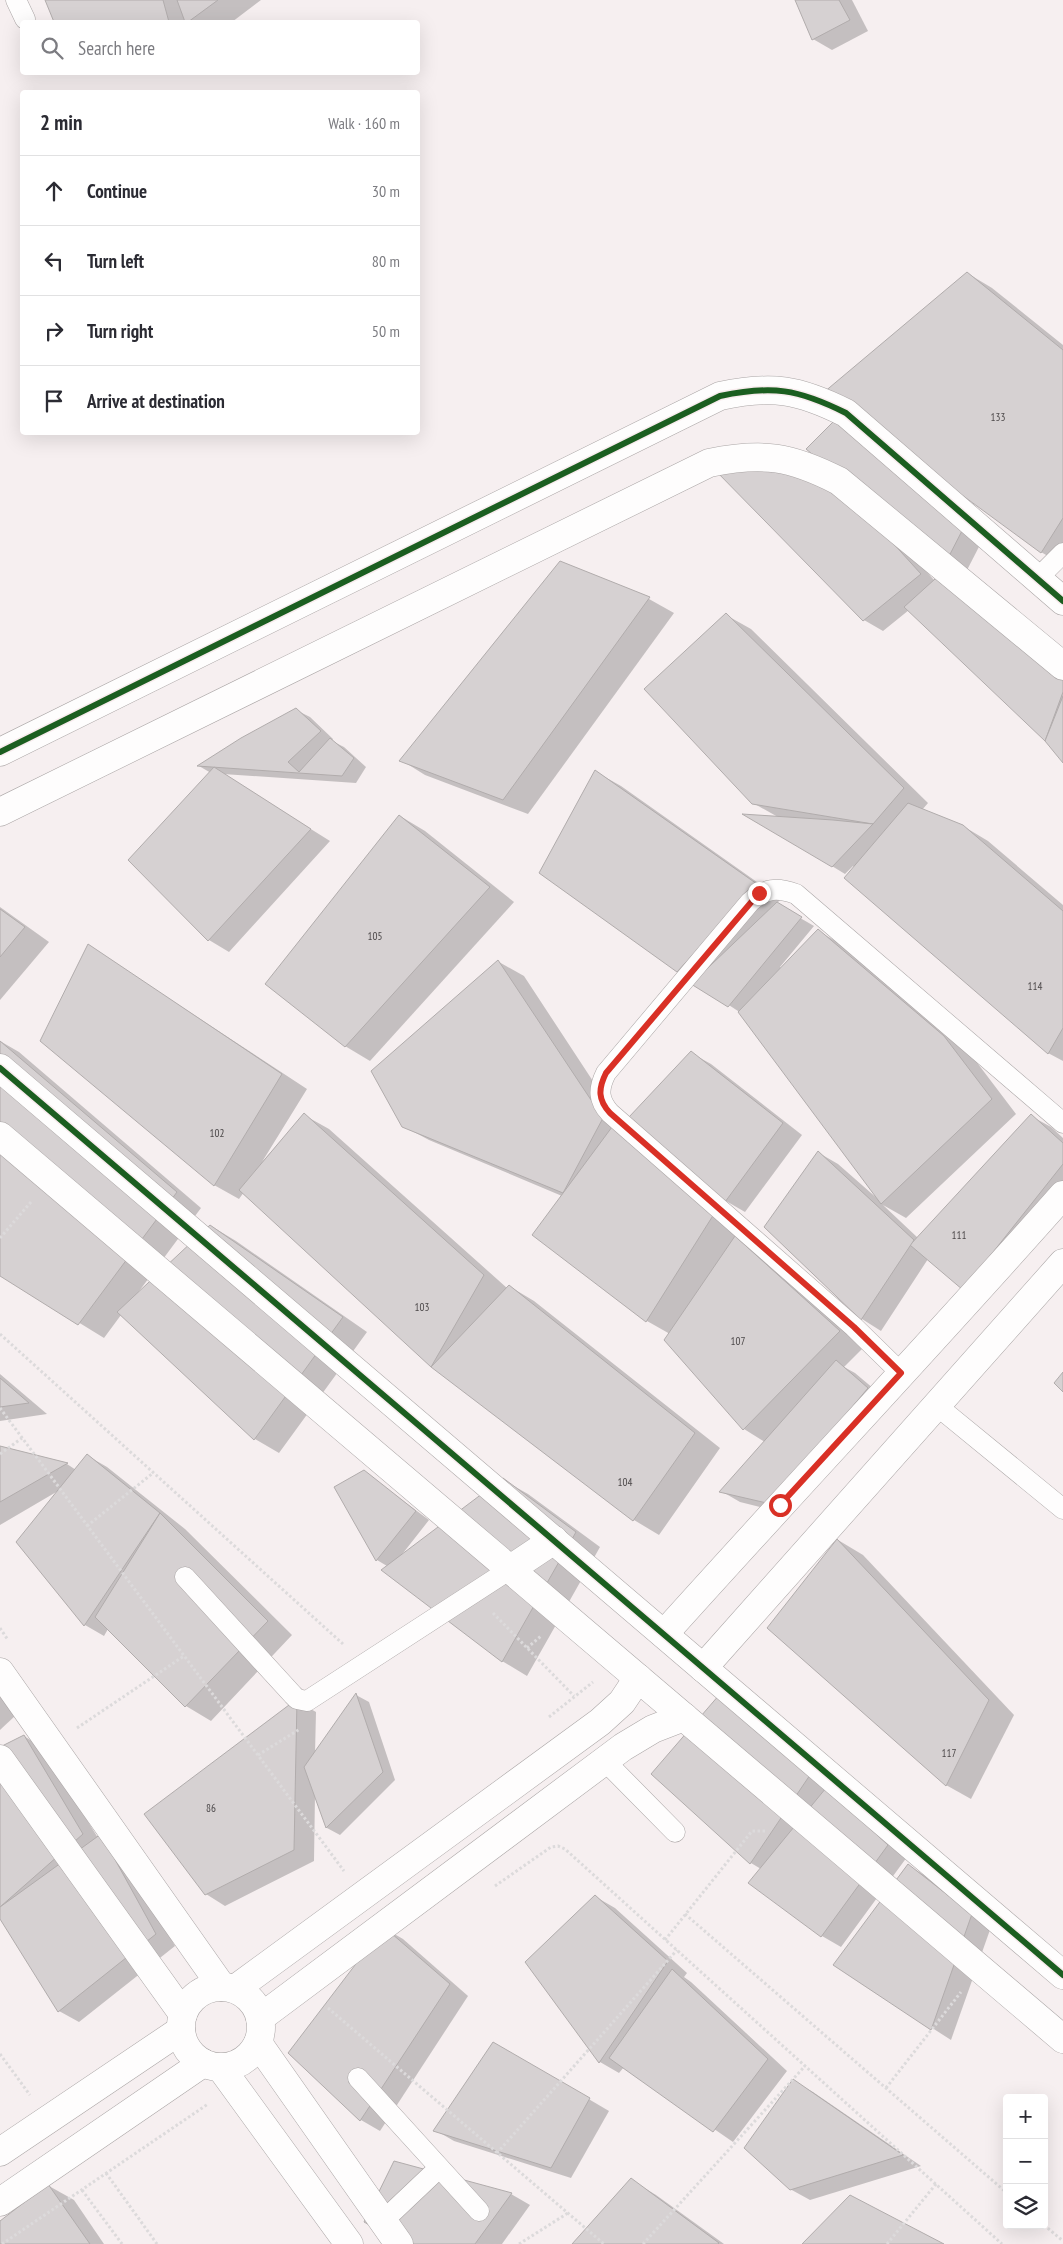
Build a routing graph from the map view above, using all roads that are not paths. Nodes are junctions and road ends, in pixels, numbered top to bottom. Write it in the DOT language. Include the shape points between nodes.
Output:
graph roads {
  1 [pos="16,0"];
  2 [pos="25,20"];
  3 [pos="1063,553"];
  4 [pos="1037,579"];
  5 [pos="1063,601"];
  6 [pos="1063,666"];
  7 [pos="0,752"];
  8 [pos="0,812"];
  9 [pos="0,1068"];
  10 [pos="1063,1123"];
  11 [pos="0,1136"];
  12 [pos="1063,1195"];
  13 [pos="1063,1263"];
  14 [pos="901,1373"];
  15 [pos="936,1405"];
  16 [pos="1063,1509"];
  17 [pos="554,1540"];
  18 [pos="509,1570"];
  19 [pos="185,1577"];
  20 [pos="664,1634"];
  21 [pos="703,1668"];
  22 [pos="0,1672"];
  23 [pos="638,1678"];
  24 [pos="684,1717"];
  25 [pos="0,1759"];
  26 [pos="605,1761"];
  27 [pos="675,1832"];
  28 [pos="1063,1975"];
  29 [pos="228,1988"];
  30 [pos="182,2022"];
  31 [pos="259,2031"];
  32 [pos="1063,2039"];
  33 [pos="212,2066"];
  34 [pos="358,2078"];
  35 [pos="0,2152"];
  36 [pos="439,2168"];
  37 [pos="0,2202"];
  38 [pos="479,2211"];
  39 [pos="383,2221"];
  40 [pos="349,2244"];
  41 [pos="399,2244"];
  1 -- 2 [label="lane"];
  3 -- 4 [label="lane"];
  4 -- 5 [label="street"];
  4 -- 7 [label="street" via="846,413 816,398 784,390 752,390 720,396"];
  6 -- 8 [label="street" via="839,481 809,466 776,457 742,456 709,463"];
  9 -- 17 [label="street"];
  10 -- 14 [label="lane" via="796,894 784,889 759,893 750,902 606,1073 599,1094 610,1113 854,1327"];
  11 -- 18 [label="street"];
  12 -- 14 [label="street"];
  13 -- 15 [label="street"];
  14 -- 20 [label="street"];
  15 -- 16 [label="lane"];
  15 -- 21 [label="street"];
  17 -- 18 [label="street"];
  17 -- 20 [label="street"];
  18 -- 19 [label="lane" via="307,1701 297,1699"];
  18 -- 23 [label="street"];
  20 -- 21 [label="street"];
  21 -- 28 [label="street"];
  22 -- 29 [label="street"];
  23 -- 24 [label="street"];
  23 -- 29 [label="street" via="622,1702 600,1722"];
  24 -- 26 [label="street" via="645,1733"];
  24 -- 32 [label="street"];
  25 -- 30 [label="street"];
  26 -- 27 [label="lane"];
  26 -- 31 [label="street"];
  29 -- 30 [label="street" via="209,1988 198,1994 189,2003"];
  29 -- 31 [label="street" via="251,2001"];
  30 -- 33 [label="street" via="184,2043 191,2055"];
  30 -- 35 [label="street"];
  31 -- 33 [label="street" via="246,2058 239,2063"];
  31 -- 39 [label="street"];
  33 -- 37 [label="street"];
  33 -- 40 [label="street"];
  34 -- 36 [label="lane"];
  36 -- 38 [label="lane"];
  36 -- 39 [label="lane"];
  39 -- 41 [label="street"];
}
